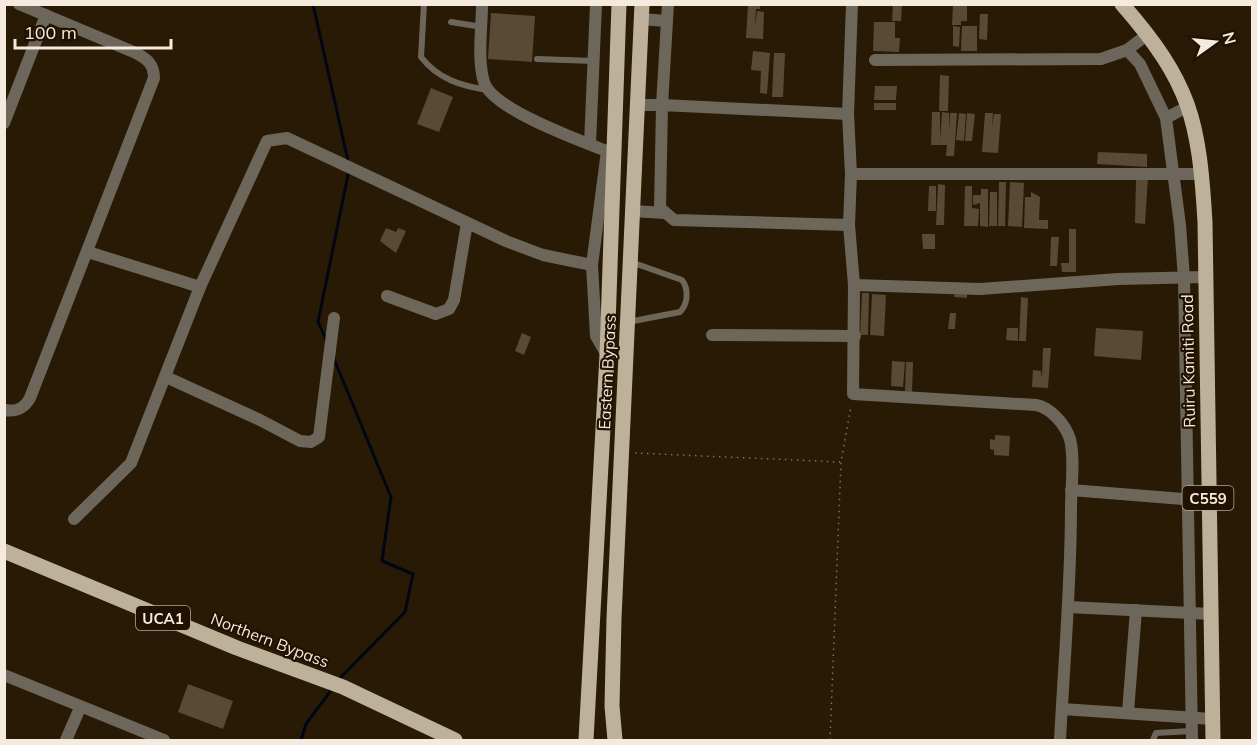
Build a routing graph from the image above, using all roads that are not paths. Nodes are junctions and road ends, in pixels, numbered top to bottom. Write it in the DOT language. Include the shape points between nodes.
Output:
graph roads {
  1 [pos="19,4"];
  2 [pos="424,4"];
  3 [pos="482,4"];
  4 [pos="596,4"];
  5 [pos="619,4"];
  6 [pos="668,4"];
  7 [pos="852,4"];
  8 [pos="1122,4"];
  9 [pos="642,12"];
  10 [pos="46,15"];
  11 [pos="667,21"];
  12 [pos="451,22"];
  13 [pos="482,27"];
  14 [pos="1148,34"];
  15 [pos="1127,50"];
  16 [pos="537,59"];
  17 [pos="875,60"];
  18 [pos="594,61"];
  19 [pos="488,90"];
  20 [pos="637,105"];
  21 [pos="662,105"];
  22 [pos="1189,106"];
  23 [pos="848,114"];
  24 [pos="1166,118"];
  25 [pos="4,123"];
  26 [pos="590,144"];
  27 [pos="611,153"];
  28 [pos="851,174"];
  29 [pos="1172,174"];
  30 [pos="1202,174"];
  31 [pos="633,211"];
  32 [pos="664,213"];
  33 [pos="467,223"];
  34 [pos="849,225"];
  35 [pos="88,252"];
  36 [pos="630,261"];
  37 [pos="592,265"];
  38 [pos="1205,277"];
  39 [pos="1184,278"];
  40 [pos="854,285"];
  41 [pos="200,287"];
  42 [pos="387,296"];
  43 [pos="334,318"];
  44 [pos="627,322"];
  45 [pos="712,335"];
  46 [pos="855,336"];
  47 [pos="607,355"];
  48 [pos="166,377"];
  49 [pos="4,410"];
  50 [pos="1071,490"];
  51 [pos="1188,499"];
  52 [pos="1208,501"];
  53 [pos="74,519"];
  54 [pos="4,551"];
  55 [pos="1068,607"];
  56 [pos="1136,610"];
  57 [pos="1190,612"];
  58 [pos="1211,614"];
  59 [pos="4,675"];
  60 [pos="80,708"];
  61 [pos="1062,709"];
  62 [pos="1128,712"];
  63 [pos="1212,720"];
  64 [pos="1191,730"];
  65 [pos="66,741"];
  66 [pos="164,741"];
  67 [pos="454,741"];
  68 [pos="585,741"];
  69 [pos="615,741"];
  70 [pos="1059,741"];
  71 [pos="1153,741"];
  72 [pos="1213,741"];
  1 -- 10 [label="street"];
  2 -- 19 [label="lane" via="421,57 433,72 465,87"];
  3 -- 13 [label="street"];
  4 -- 18 [label="street"];
  5 -- 27 [label="main road, Eastern Bypass"];
  6 -- 11 [label="street"];
  7 -- 23 [label="street"];
  8 -- 14 [label="main road, Ruiru Kamiti Road / C559"];
  9 -- 11 [label="street"];
  9 -- 20 [label="main road, Eastern Bypass"];
  10 -- 25 [label="street"];
  10 -- 35 [label="street" via="118,44 154,68 151,88"];
  11 -- 21 [label="street"];
  12 -- 13 [label="lane"];
  13 -- 19 [label="street" via="484,82"];
  14 -- 15 [label="street"];
  14 -- 22 [label="main road, Ruiru Kamiti Road / C559" via="1170,65"];
  15 -- 17 [label="street" via="1101,59"];
  15 -- 24 [label="street" via="1140,64"];
  16 -- 18 [label="lane"];
  18 -- 26 [label="street"];
  19 -- 26 [label="street" via="498,101"];
  20 -- 21 [label="street"];
  20 -- 31 [label="main road, Eastern Bypass"];
  21 -- 23 [label="street"];
  21 -- 32 [label="street" via="659,196"];
  22 -- 24 [label="street"];
  22 -- 30 [label="main road, Ruiru Kamiti Road / C559"];
  23 -- 28 [label="street"];
  24 -- 29 [label="street"];
  26 -- 27 [label="street"];
  27 -- 37 [label="street"];
  27 -- 47 [label="main road, Eastern Bypass"];
  28 -- 29 [label="street"];
  28 -- 34 [label="street"];
  29 -- 30 [label="street"];
  29 -- 39 [label="street"];
  30 -- 38 [label="main road, Ruiru Kamiti Road / C559"];
  31 -- 32 [label="street"];
  31 -- 36 [label="main road, Eastern Bypass"];
  32 -- 34 [label="street" via="674,220"];
  33 -- 37 [label="street" via="543,255"];
  33 -- 41 [label="street" via="287,138 272,138 265,145"];
  33 -- 42 [label="street" via="454,300 448,309 436,314"];
  34 -- 40 [label="street"];
  35 -- 41 [label="street"];
  35 -- 49 [label="street" via="26,405 16,411"];
  36 -- 44 [label="main road, Eastern Bypass"];
  36 -- 44 [label="lane" via="682,280 686,301 680,312"];
  37 -- 47 [label="street" via="596,336"];
  38 -- 39 [label="street"];
  38 -- 52 [label="main road, Ruiru Kamiti Road / C559"];
  39 -- 40 [label="street" via="1107,279 980,289"];
  39 -- 51 [label="street"];
  40 -- 46 [label="street"];
  41 -- 48 [label="street"];
  43 -- 48 [label="street" via="323,420 319,437 311,442 300,441"];
  44 -- 69 [label="main road, Eastern Bypass" via="612,706"];
  45 -- 46 [label="street"];
  46 -- 50 [label="street" via="853,394 1046,407 1070,440"];
  47 -- 68 [label="main road, Eastern Bypass"];
  48 -- 53 [label="street" via="131,464"];
  50 -- 51 [label="street"];
  50 -- 55 [label="street"];
  51 -- 52 [label="street"];
  51 -- 57 [label="street"];
  52 -- 58 [label="main road, Ruiru Kamiti Road / C559"];
  54 -- 67 [label="main road, Northern Bypass / UCA1" via="237,648 344,687"];
  55 -- 56 [label="street"];
  55 -- 61 [label="street"];
  56 -- 57 [label="street"];
  56 -- 62 [label="street"];
  57 -- 58 [label="street"];
  57 -- 64 [label="street"];
  58 -- 63 [label="main road, Ruiru Kamiti Road / C559"];
  59 -- 60 [label="street"];
  60 -- 65 [label="street"];
  60 -- 66 [label="street"];
  61 -- 62 [label="street"];
  61 -- 70 [label="street"];
  62 -- 64 [label="street"];
  63 -- 64 [label="street"];
  63 -- 72 [label="main road, Ruiru Kamiti Road / C559"];
  64 -- 71 [label="lane" via="1156,733"];
}
